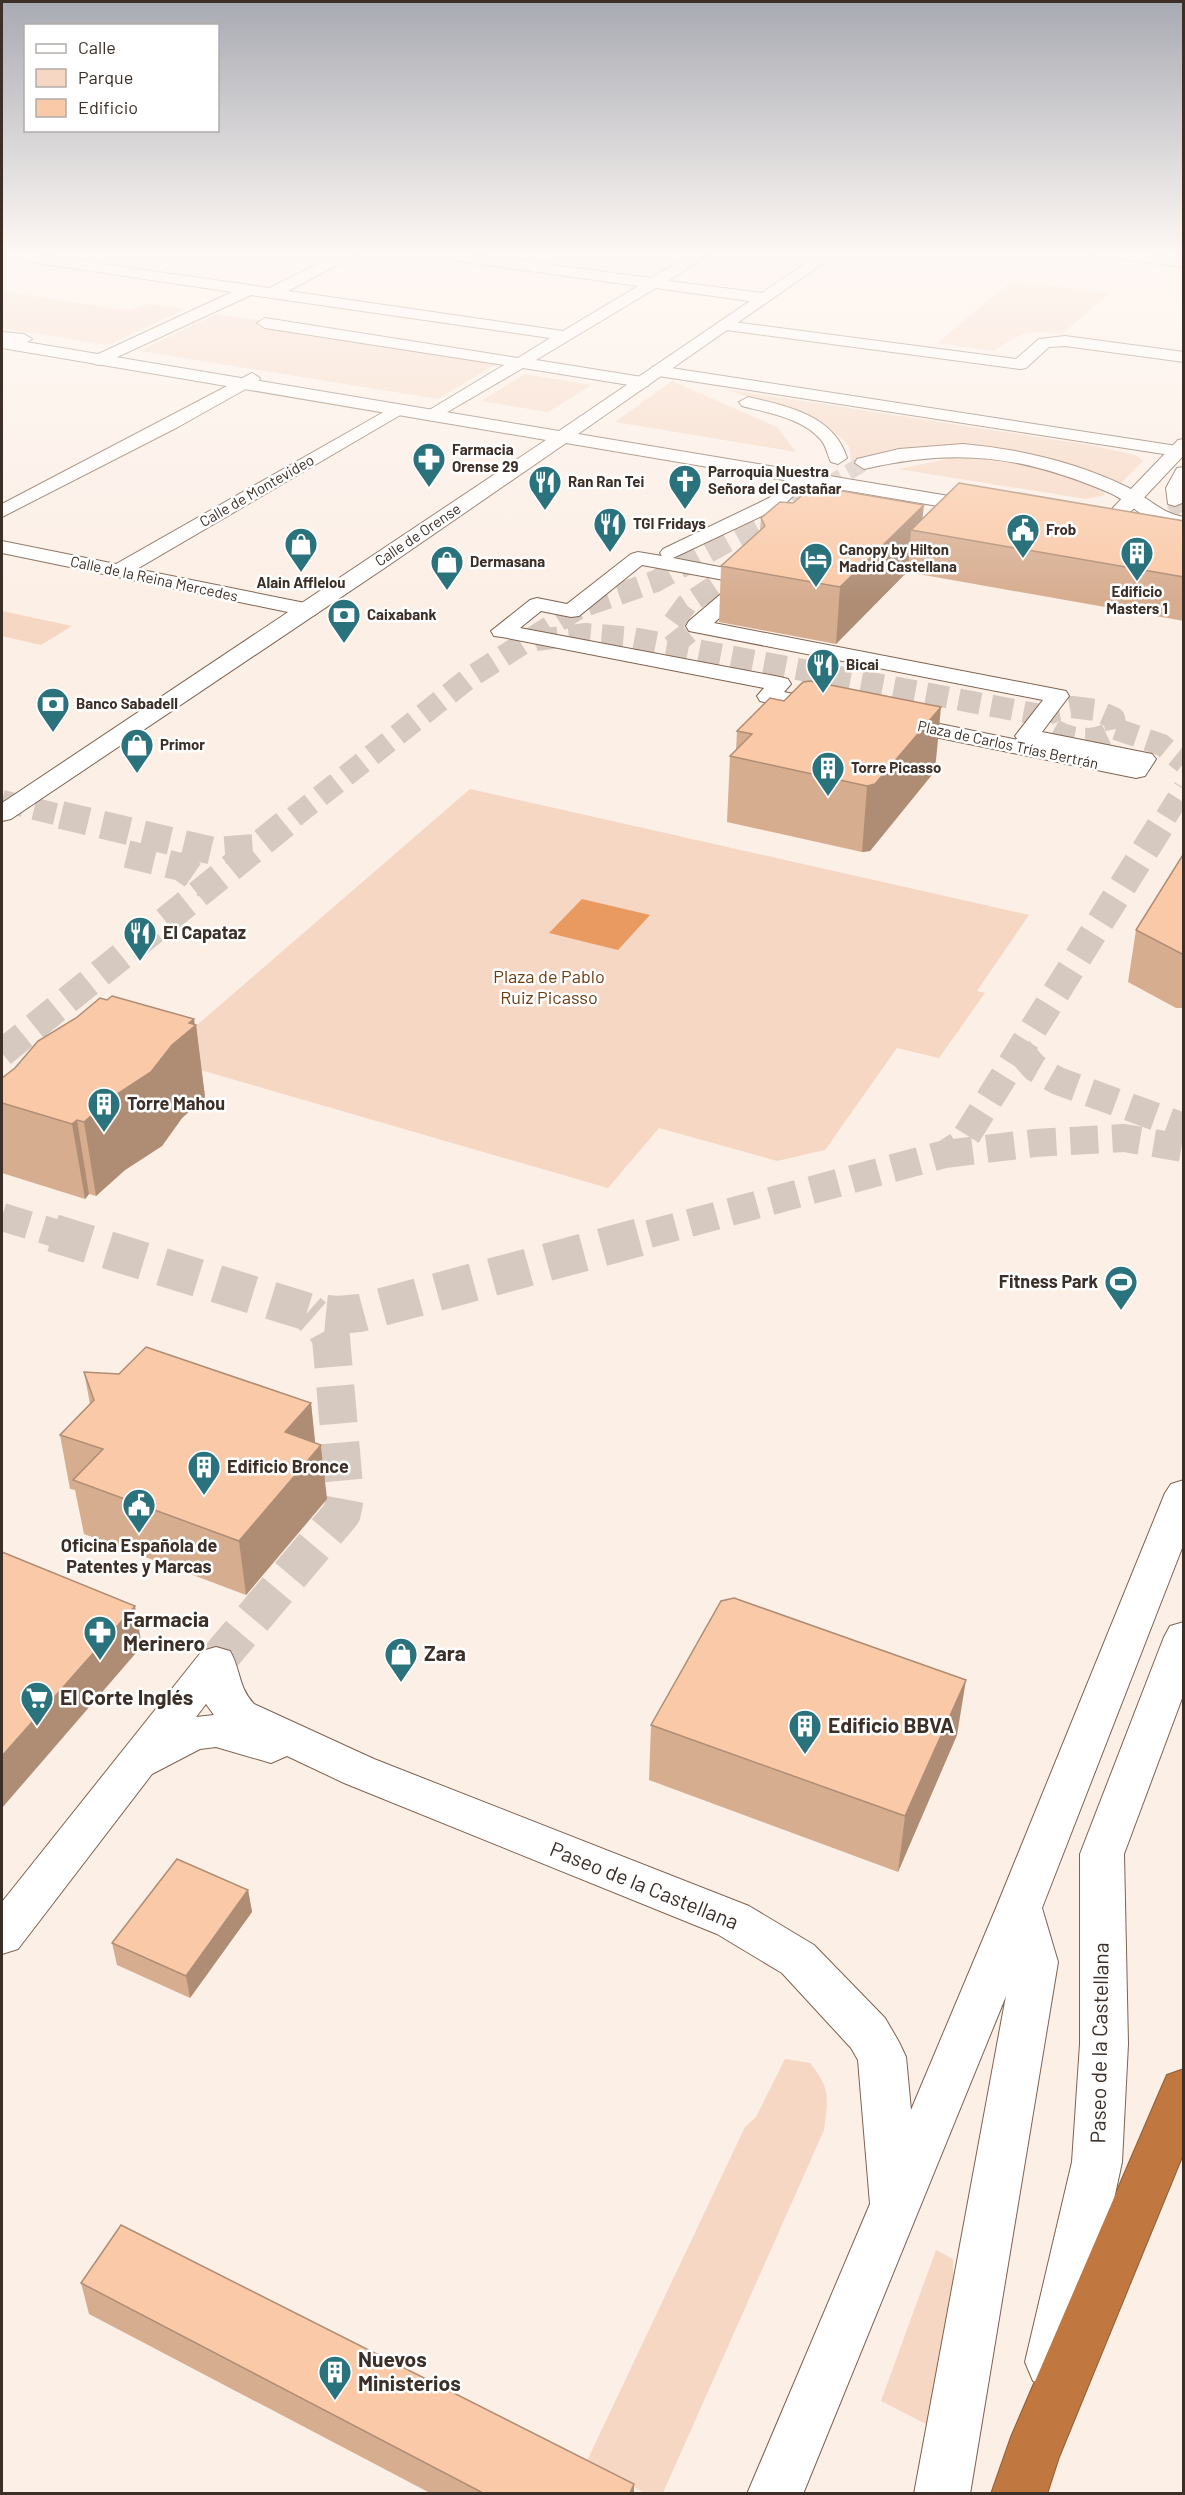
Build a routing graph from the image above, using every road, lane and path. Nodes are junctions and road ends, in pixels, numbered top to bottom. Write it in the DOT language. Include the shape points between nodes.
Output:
graph roads {
  1 [pos="174,368"];
  2 [pos="511,368"];
  3 [pos="555,368"];
  4 [pos="662,368"];
  5 [pos="658,371"];
  6 [pos="690,376"];
  7 [pos="247,381"];
  8 [pos="642,382"];
  9 [pos="396,410"];
  10 [pos="438,413"];
  11 [pos="567,434"];
  12 [pos="1180,448"];
  13 [pos="838,458"];
  14 [pos="864,463"];
  15 [pos="1184,472"];
  16 [pos="791,477"];
  17 [pos="877,489"];
  18 [pos="1135,498"];
  19 [pos="1174,500"];
  20 [pos="834,502"];
  21 [pos="2,511"];
  22 [pos="1114,518"];
  23 [pos="1184,523"];
  24 [pos="1129,533"];
  25 [pos="1180,537"];
  26 [pos="2,547"];
  27 [pos="670,553"];
  28 [pos="119,571"];
  29 [pos="307,610"];
  30 [pos="697,626"];
  31 [pos="2,814"];
  32 [pos="1184,1493"];
  33 [pos="1184,1637"];
  34 [pos="133,1767"];
  35 [pos="359,1771"];
  36 [pos="1020,1908"];
  37 [pos="2,1935"];
  38 [pos="1184,2091"];
  39 [pos="893,2206"];
  40 [pos="1025,2475"];
  41 [pos="775,2493"];
  42 [pos="942,2493"];
  1 -- 7 [label="street"];
  2 -- 10 [label="street"];
  3 -- 8 [label="street"];
  4 -- 5 [label="street, Calle de Orense"];
  5 -- 6 [label="street"];
  5 -- 8 [label="street, Calle de Orense"];
  6 -- 12 [label="street"];
  6 -- 13 [label="street" via="721,393 807,422 833,441"];
  7 -- 9 [label="street"];
  7 -- 10 [label="street"];
  7 -- 21 [label="street"];
  8 -- 11 [label="street, Calle de Orense"];
  9 -- 10 [label="street"];
  9 -- 28 [label="street, Calle de Montevideo"];
  10 -- 11 [label="street"];
  11 -- 16 [label="street"];
  11 -- 17 [label="street" via="1002,507"];
  11 -- 29 [label="street, Calle de Orense"];
  12 -- 18 [label="street"];
  14 -- 18 [label="street" via="936,450 1013,454 1066,468"];
  15 -- 19 [label="street" via="1175,488"];
  16 -- 17 [label="street"];
  16 -- 27 [label="street" via="797,483 777,502"];
  17 -- 20 [label="street"];
  18 -- 22 [label="street"];
  18 -- 23 [label="street" via="1153,513"];
  22 -- 24 [label="street" via="1089,521 1062,516"];
  22 -- 25 [label="street"];
  26 -- 28 [label="street, Calle de la Reina Mercedes"];
  28 -- 29 [label="street, Calle de la Reina Mercedes"];
  29 -- 31 [label="street, Calle de Orense"];
  30 -- 30 [label="street, Plaza de Carlos Trías Bertrán" via="751,579 638,558 571,611 537,604 502,631 780,684 768,696 1136,771 1144,759 1027,736 1058,696"];
  32 -- 36 [label="street, Paseo de la Castellana"];
  33 -- 40 [label="street, Paseo de la Castellana" via="1102,1854 1104,2044 1097,2162"];
  34 -- 35 [label="street, Paseo de la Castellana" via="192,1734 216,1731"];
  34 -- 35 [label="street, Paseo de la Castellana" via="216,1662 224,1699 239,1714"];
  34 -- 37 [label="street, Paseo de la Castellana"];
  35 -- 39 [label="street, Paseo de la Castellana" via="733,1920 798,1959 868,2033 882,2057"];
  36 -- 39 [label="street, Paseo de la Castellana"];
  36 -- 42 [label="street" via="1035,1962"];
  38 -- 40 [label="highway, Paseo de la Castellana"];
  39 -- 41 [label="street, Paseo de la Castellana"];
}
